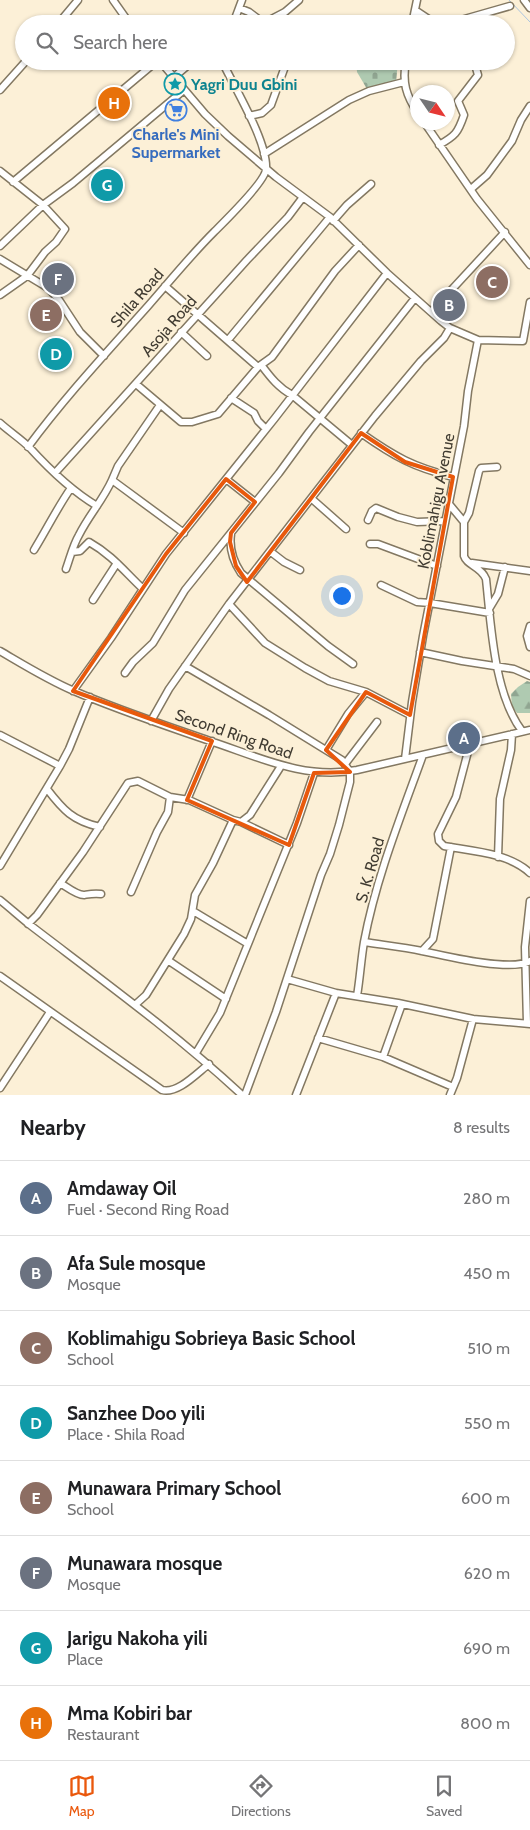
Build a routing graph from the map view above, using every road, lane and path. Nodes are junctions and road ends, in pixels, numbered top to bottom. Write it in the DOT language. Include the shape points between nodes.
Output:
graph roads {
  1 [pos="78,0"];
  2 [pos="112,0"];
  3 [pos="242,0"];
  4 [pos="298,0"];
  5 [pos="416,0"];
  6 [pos="524,0"];
  7 [pos="510,6"];
  8 [pos="239,8"];
  9 [pos="530,8"];
  10 [pos="415,10"];
  11 [pos="66,15"];
  12 [pos="123,15"];
  13 [pos="236,15"];
  14 [pos="253,15"];
  15 [pos="279,15"];
  16 [pos="414,15"];
  17 [pos="422,15"];
  18 [pos="481,15"];
  19 [pos="18,70"];
  20 [pos="148,70"];
  21 [pos="167,70"];
  22 [pos="182,70"];
  23 [pos="226,70"];
  24 [pos="284,70"];
  25 [pos="405,70"];
  26 [pos="477,70"];
  27 [pos="174,77"];
  28 [pos="404,82"];
  29 [pos="0,90"];
  30 [pos="184,90"];
  31 [pos="410,102"];
  32 [pos="530,106"];
  33 [pos="249,116"];
  34 [pos="429,130"];
  35 [pos="439,145"];
  36 [pos="264,154"];
  37 [pos="266,168"];
  38 [pos="0,171"];
  39 [pos="14,182"];
  40 [pos="371,184"];
  41 [pos="471,189"];
  42 [pos="304,197"];
  43 [pos="44,205"];
  44 [pos="331,219"];
  45 [pos="505,232"];
  46 [pos="358,245"];
  47 [pos="0,246"];
  48 [pos="0,260"];
  49 [pos="530,265"];
  50 [pos="387,273"];
  51 [pos="27,276"];
  52 [pos="166,286"];
  53 [pos="0,295"];
  54 [pos="416,298"];
  55 [pos="530,302"];
  56 [pos="431,312"];
  57 [pos="198,315"];
  58 [pos="450,328"];
  59 [pos="181,332"];
  60 [pos="228,340"];
  61 [pos="478,340"];
  62 [pos="527,342"];
  63 [pos="104,356"];
  64 [pos="207,356"];
  65 [pos="260,366"];
  66 [pos="136,384"];
  67 [pos="292,396"];
  68 [pos="231,398"];
  69 [pos="160,405"];
  70 [pos="320,418"];
  71 [pos="0,423"];
  72 [pos="266,429"];
  73 [pos="361,433"];
  74 [pos="352,445"];
  75 [pos="28,447"];
  76 [pos="497,467"];
  77 [pos="55,473"];
  78 [pos="453,477"];
  79 [pos="226,479"];
  80 [pos="112,480"];
  81 [pos="71,488"];
  82 [pos="312,499"];
  83 [pos="255,502"];
  84 [pos="449,504"];
  85 [pos="97,506"];
  86 [pos="368,520"];
  87 [pos="445,521"];
  88 [pos="464,522"];
  89 [pos="346,530"];
  90 [pos="231,532"];
  91 [pos="184,533"];
  92 [pos="370,544"];
  93 [pos="34,550"];
  94 [pos="72,552"];
  95 [pos="271,552"];
  96 [pos="470,562"];
  97 [pos="118,563"];
  98 [pos="437,566"];
  99 [pos="505,567"];
  100 [pos="66,569"];
  101 [pos="300,570"];
  102 [pos="530,571"];
  103 [pos="248,580"];
  104 [pos="381,585"];
  105 [pos="144,588"];
  106 [pos="94,600"];
  107 [pos="430,602"];
  108 [pos="229,604"];
  109 [pos="490,611"];
  110 [pos="530,626"];
  111 [pos="530,647"];
  112 [pos="0,650"];
  113 [pos="420,652"];
  114 [pos="353,664"];
  115 [pos="185,666"];
  116 [pos="496,666"];
  117 [pos="125,672"];
  118 [pos="530,676"];
  119 [pos="74,691"];
  120 [pos="366,692"];
  121 [pos="90,697"];
  122 [pos="410,715"];
  123 [pos="151,721"];
  124 [pos="377,722"];
  125 [pos="530,730"];
  126 [pos="522,731"];
  127 [pos="512,734"];
  128 [pos="0,735"];
  129 [pos="212,741"];
  130 [pos="470,744"];
  131 [pos="326,750"];
  132 [pos="423,755"];
  133 [pos="405,756"];
  134 [pos="346,764"];
  135 [pos="60,766"];
  136 [pos="281,766"];
  137 [pos="350,772"];
  138 [pos="314,773"];
  139 [pos="47,788"];
  140 [pos="170,796"];
  141 [pos="187,800"];
  142 [pos="233,820"];
  143 [pos="242,822"];
  144 [pos="100,827"];
  145 [pos="289,845"];
  146 [pos="451,847"];
  147 [pos="498,857"];
  148 [pos="0,866"];
  149 [pos="530,873"];
  150 [pos="60,883"];
  151 [pos="131,892"];
  152 [pos="101,894"];
  153 [pos="0,900"];
  154 [pos="530,902"];
  155 [pos="193,911"];
  156 [pos="28,924"];
  157 [pos="364,942"];
  158 [pos="248,944"];
  159 [pos="422,951"];
  160 [pos="169,961"];
  161 [pos="528,962"];
  162 [pos="1,979"];
  163 [pos="287,979"];
  164 [pos="336,993"];
  165 [pos="357,996"];
  166 [pos="226,999"];
  167 [pos="136,1004"];
  168 [pos="402,1004"];
  169 [pos="50,1012"];
  170 [pos="473,1019"];
  171 [pos="529,1023"];
  172 [pos="318,1038"];
  173 [pos="196,1053"];
  174 [pos="383,1056"];
  175 [pos="209,1064"];
  176 [pos="453,1087"];
  177 [pos="0,1088"];
  178 [pos="171,1093"];
  179 [pos="244,1095"];
  180 [pos="296,1095"];
  181 [pos="450,1095"];
  1 -- 11 [label="street"];
  2 -- 12 [label="street"];
  3 -- 8 [label="street"];
  4 -- 15 [label="street"];
  5 -- 10 [label="street"];
  6 -- 9 [label="street"];
  7 -- 18 [label="street"];
  8 -- 13 [label="street"];
  8 -- 14 [label="street"];
  10 -- 16 [label="street"];
  10 -- 17 [label="street"];
  19 -- 29 [label="street"];
  20 -- 39 [label="street"];
  21 -- 27 [label="street"];
  22 -- 27 [label="street"];
  23 -- 33 [label="street"];
  24 -- 33 [label="street" via="271,105 262,113"];
  25 -- 28 [label="street"];
  26 -- 35 [label="street" via="478,75 458,101 464,116 458,132"];
  27 -- 30 [label="street"];
  28 -- 31 [label="street"];
  28 -- 36 [label="street" via="349,100"];
  30 -- 37 [label="street" via="216,125"];
  30 -- 43 [label="street"];
  32 -- 41 [label="street" via="502,156"];
  33 -- 36 [label="street"];
  34 -- 35 [label="street"];
  35 -- 41 [label="street"];
  36 -- 37 [label="street"];
  37 -- 42 [label="street"];
  37 -- 52 [label="street, Shila Road" via="251,193"];
  38 -- 39 [label="street"];
  39 -- 43 [label="street"];
  40 -- 44 [label="street"];
  41 -- 45 [label="street"];
  42 -- 44 [label="street"];
  42 -- 57 [label="street, Asoja Road"];
  43 -- 47 [label="street"];
  43 -- 51 [label="street" via="65,229"];
  44 -- 46 [label="street"];
  44 -- 60 [label="street"];
  45 -- 49 [label="street"];
  45 -- 56 [label="street"];
  46 -- 50 [label="street"];
  46 -- 65 [label="street" via="272,357"];
  48 -- 51 [label="street"];
  50 -- 54 [label="street"];
  50 -- 67 [label="street"];
  51 -- 53 [label="street"];
  51 -- 63 [label="street" via="56,296 80,332"];
  52 -- 57 [label="street"];
  52 -- 63 [label="street, Shila Road"];
  54 -- 56 [label="street"];
  54 -- 70 [label="street"];
  55 -- 62 [label="street"];
  56 -- 58 [label="street"];
  57 -- 59 [label="street, Asoja Road"];
  57 -- 60 [label="street"];
  58 -- 61 [label="street"];
  58 -- 73 [label="street"];
  59 -- 64 [label="street"];
  59 -- 66 [label="street, Asoja Road"];
  60 -- 65 [label="street"];
  61 -- 62 [label="street"];
  61 -- 78 [label="street, Koblimahigu Avenue"];
  63 -- 75 [label="street, Shila Road" via="58,407"];
  65 -- 67 [label="street"];
  65 -- 68 [label="street"];
  66 -- 69 [label="street"];
  66 -- 77 [label="street, Asoja Road"];
  67 -- 70 [label="street"];
  67 -- 72 [label="street"];
  68 -- 69 [label="street" via="218,414 185,423"];
  68 -- 72 [label="street" via="254,413"];
  69 -- 80 [label="street"];
  70 -- 74 [label="street"];
  70 -- 83 [label="street"];
  71 -- 75 [label="street"];
  72 -- 79 [label="street"];
  73 -- 74 [label="street"];
  73 -- 78 [label="street" via="405,462"];
  74 -- 82 [label="street"];
  75 -- 77 [label="street"];
  76 -- 88 [label="street" via="479,471"];
  77 -- 81 [label="street"];
  78 -- 84 [label="street, Koblimahigu Avenue"];
  79 -- 83 [label="street"];
  79 -- 91 [label="street"];
  80 -- 85 [label="street"];
  80 -- 91 [label="street"];
  81 -- 85 [label="street"];
  81 -- 93 [label="street"];
  82 -- 89 [label="street"];
  82 -- 95 [label="street"];
  83 -- 90 [label="street"];
  84 -- 87 [label="street, Koblimahigu Avenue"];
  84 -- 88 [label="street"];
  85 -- 94 [label="street"];
  86 -- 87 [label="street" via="376,508 418,522"];
  87 -- 98 [label="street, Koblimahigu Avenue"];
  88 -- 96 [label="street" via="464,556 465,561"];
  90 -- 103 [label="street" via="230,547 236,566"];
  90 -- 117 [label="street" via="185,590 159,636"];
  91 -- 105 [label="street"];
  92 -- 98 [label="street"];
  94 -- 97 [label="street" via="80,551 89,542"];
  94 -- 100 [label="street"];
  95 -- 101 [label="street"];
  95 -- 103 [label="street"];
  96 -- 99 [label="street"];
  96 -- 109 [label="street" via="484,574"];
  97 -- 105 [label="street"];
  97 -- 106 [label="street"];
  98 -- 107 [label="street, Koblimahigu Avenue"];
  99 -- 102 [label="street"];
  99 -- 109 [label="street"];
  103 -- 108 [label="street"];
  103 -- 114 [label="street"];
  104 -- 107 [label="street" via="410,600"];
  105 -- 119 [label="street"];
  107 -- 109 [label="street"];
  107 -- 113 [label="street, Koblimahigu Avenue"];
  108 -- 115 [label="street"];
  108 -- 120 [label="street" via="265,643 323,678"];
  109 -- 116 [label="street"];
  110 -- 111 [label="street" via="527,636"];
  112 -- 119 [label="street, Second Ring Road"];
  113 -- 116 [label="street"];
  113 -- 122 [label="street, Koblimahigu Avenue"];
  115 -- 123 [label="street"];
  115 -- 131 [label="street"];
  116 -- 118 [label="street"];
  116 -- 126 [label="street" via="506,702"];
  119 -- 121 [label="street, Second Ring Road"];
  120 -- 122 [label="street"];
  120 -- 131 [label="street"];
  121 -- 123 [label="street, Second Ring Road"];
  121 -- 135 [label="street"];
  122 -- 133 [label="street, Koblimahigu Avenue"];
  123 -- 129 [label="street, Second Ring Road"];
  124 -- 134 [label="street"];
  125 -- 126 [label="street, Second Ring Road"];
  126 -- 127 [label="street, Second Ring Road"];
  127 -- 130 [label="street, Second Ring Road"];
  127 -- 147 [label="street" via="500,799"];
  128 -- 135 [label="street"];
  129 -- 136 [label="street, Second Ring Road"];
  129 -- 141 [label="street"];
  130 -- 132 [label="street, Second Ring Road"];
  130 -- 146 [label="street" via="456,797 438,834 439,842"];
  131 -- 134 [label="street"];
  132 -- 133 [label="street, Second Ring Road"];
  132 -- 157 [label="street, S. K. Road" via="384,866"];
  133 -- 137 [label="street, Second Ring Road"];
  134 -- 137 [label="street"];
  135 -- 139 [label="street"];
  136 -- 138 [label="street, Second Ring Road"];
  136 -- 143 [label="street" via="250,816"];
  137 -- 138 [label="street, Second Ring Road"];
  137 -- 163 [label="street" via="339,825"];
  138 -- 145 [label="street"];
  139 -- 144 [label="street" via="75,819"];
  139 -- 148 [label="street"];
  140 -- 141 [label="street"];
  140 -- 144 [label="street" via="138,781 128,783"];
  140 -- 151 [label="street" via="168,812"];
  141 -- 142 [label="street"];
  142 -- 143 [label="street"];
  142 -- 155 [label="street" via="195,895"];
  143 -- 145 [label="street"];
  144 -- 150 [label="street"];
  145 -- 158 [label="street"];
  146 -- 147 [label="street"];
  146 -- 159 [label="street" via="433,939"];
  147 -- 149 [label="street"];
  150 -- 152 [label="street" via="78,894"];
  150 -- 156 [label="street"];
  153 -- 156 [label="street"];
  154 -- 161 [label="street" via="526,922"];
  155 -- 158 [label="street"];
  155 -- 160 [label="street"];
  156 -- 167 [label="street"];
  157 -- 159 [label="street"];
  157 -- 165 [label="street, S. K. Road"];
  158 -- 166 [label="street"];
  159 -- 161 [label="street" via="471,962"];
  160 -- 166 [label="street"];
  160 -- 167 [label="street"];
  161 -- 171 [label="street"];
  162 -- 169 [label="street"];
  163 -- 164 [label="street"];
  163 -- 179 [label="street"];
  164 -- 165 [label="street"];
  164 -- 172 [label="street"];
  165 -- 168 [label="street"];
  166 -- 173 [label="street"];
  167 -- 173 [label="street"];
  168 -- 170 [label="street"];
  168 -- 174 [label="street"];
  169 -- 177 [label="street"];
  169 -- 178 [label="street" via="162,1090"];
  170 -- 171 [label="street"];
  170 -- 176 [label="street"];
  172 -- 174 [label="street"];
  172 -- 180 [label="street"];
  173 -- 175 [label="street"];
  174 -- 176 [label="street"];
  175 -- 178 [label="street"];
  175 -- 179 [label="street"];
  176 -- 181 [label="street"];
}
